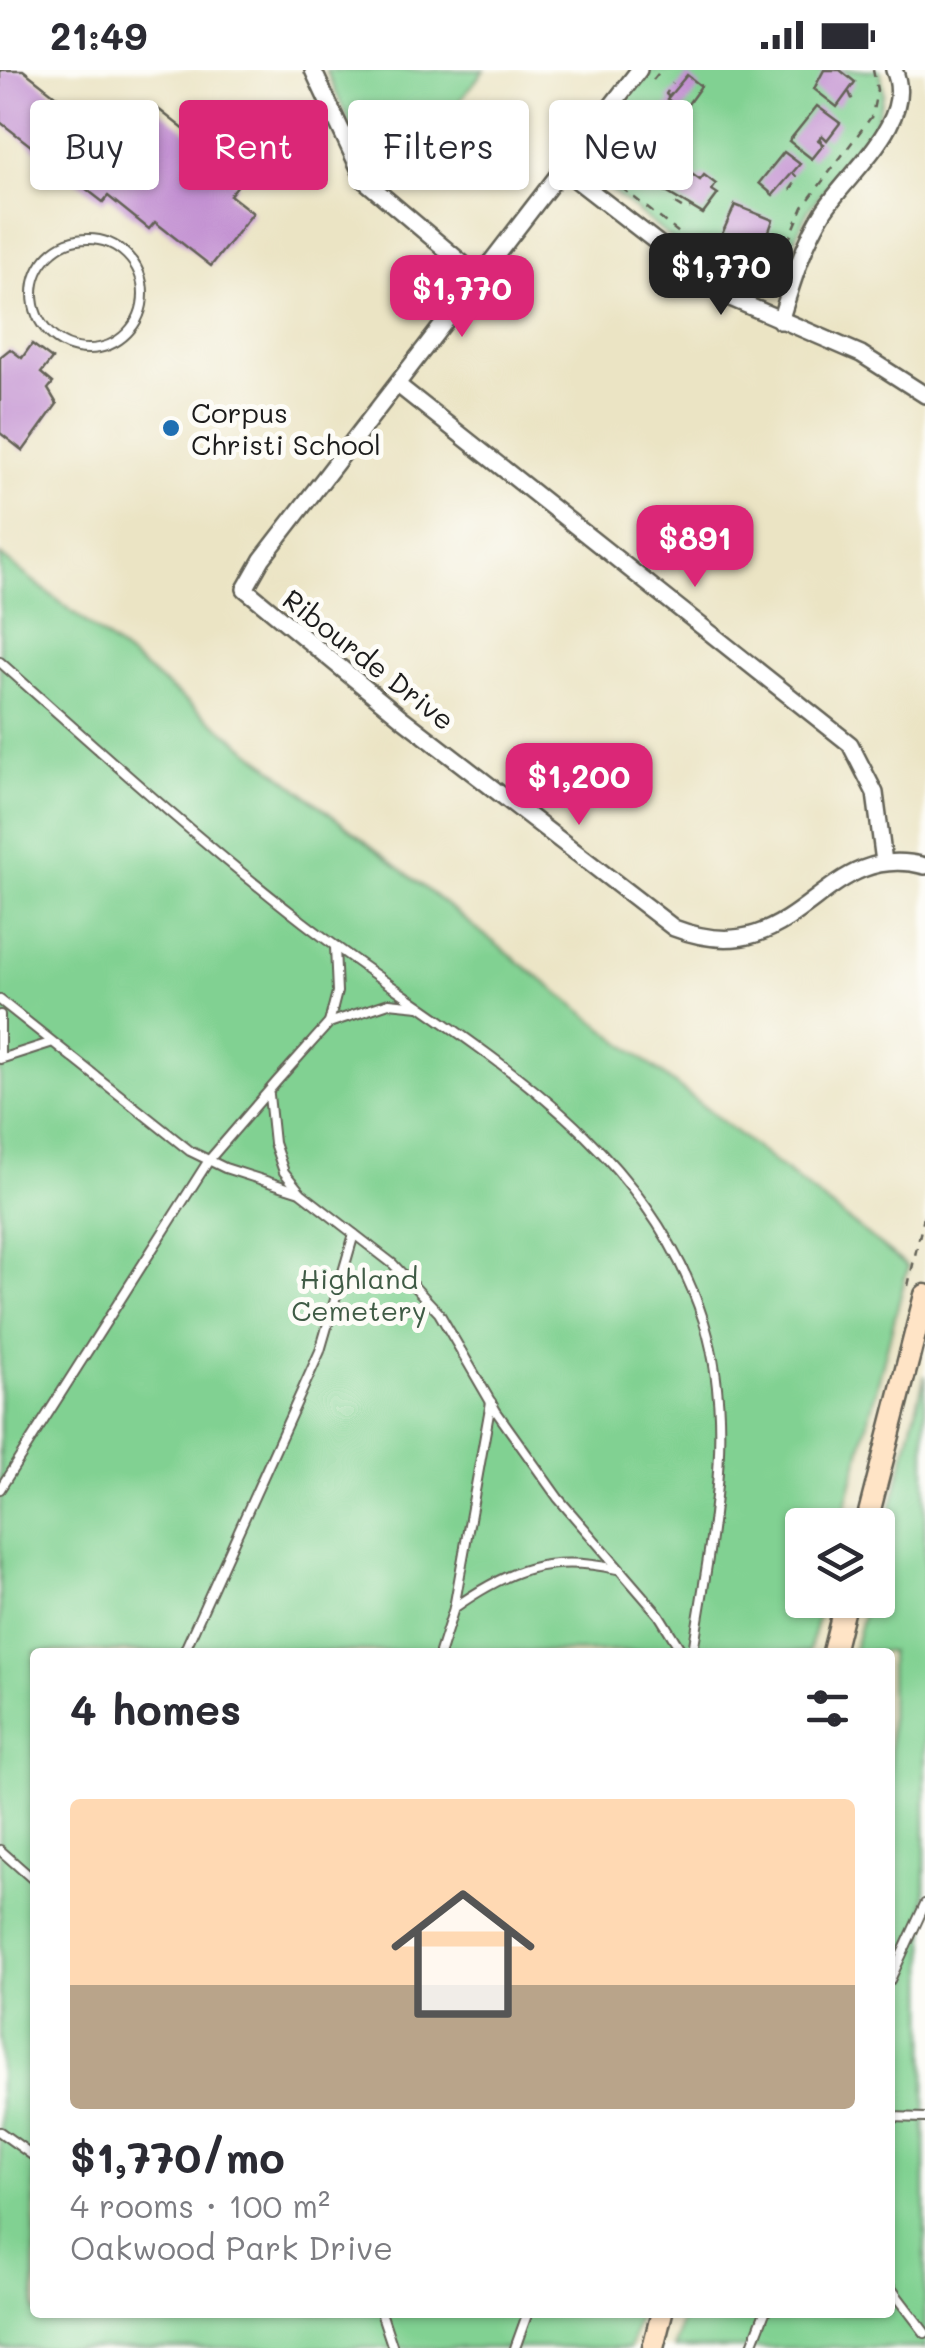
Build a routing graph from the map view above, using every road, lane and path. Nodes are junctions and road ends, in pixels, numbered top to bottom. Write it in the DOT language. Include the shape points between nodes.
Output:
graph roads {
  1 [pos="313,70"];
  2 [pos="639,70"];
  3 [pos="873,70"];
  4 [pos="896,75"];
  5 [pos="673,83"];
  6 [pos="848,92"];
  7 [pos="669,97"];
  8 [pos="617,100"];
  9 [pos="853,101"];
  10 [pos="820,138"];
  11 [pos="824,150"];
  12 [pos="793,173"];
  13 [pos="550,190"];
  14 [pos="589,190"];
  15 [pos="625,190"];
  16 [pos="790,190"];
  17 [pos="675,204"];
  18 [pos="690,208"];
  19 [pos="742,240"];
  20 [pos="740,260"];
  21 [pos="480,279"];
  22 [pos="142,309"];
  23 [pos="780,320"];
  24 [pos="398,384"];
  25 [pos="925,395"];
  26 [pos="0,662"];
  27 [pos="884,862"];
  28 [pos="925,866"];
  29 [pos="334,947"];
  30 [pos="0,1000"];
  31 [pos="421,1006"];
  32 [pos="0,1014"];
  33 [pos="329,1024"];
  34 [pos="50,1043"];
  35 [pos="0,1057"];
  36 [pos="270,1095"];
  37 [pos="209,1160"];
  38 [pos="301,1192"];
  39 [pos="354,1234"];
  40 [pos="925,1295"];
  41 [pos="491,1400"];
  42 [pos="0,1488"];
  43 [pos="870,1508"];
  44 [pos="618,1570"];
  45 [pos="454,1608"];
  46 [pos="841,1618"];
  47 [pos="186,1648"];
  48 [pos="441,1648"];
  49 [pos="680,1648"];
  50 [pos="694,1648"];
  51 [pos="833,1648"];
  52 [pos="0,1850"];
  53 [pos="30,1877"];
  54 [pos="925,1904"];
  55 [pos="895,1969"];
  56 [pos="895,2117"];
  57 [pos="925,2118"];
  58 [pos="0,2132"];
  59 [pos="30,2153"];
  60 [pos="895,2294"];
  61 [pos="383,2318"];
  62 [pos="526,2318"];
  63 [pos="660,2318"];
  64 [pos="763,2318"];
  65 [pos="925,2333"];
  66 [pos="393,2348"];
  67 [pos="516,2348"];
  68 [pos="653,2348"];
  69 [pos="751,2348"];
  1 -- 21 [label="street" via="365,181"];
  2 -- 8 [label="street"];
  3 -- 15 [label="path" via="872,116 803,208 774,274 763,284 728,272"];
  4 -- 23 [label="street" via="897,102 888,127 824,211"];
  5 -- 7 [label="path"];
  6 -- 9 [label="path"];
  10 -- 11 [label="path"];
  12 -- 16 [label="path" via="798,179"];
  13 -- 21 [label="street"];
  14 -- 23 [label="street" via="715,288"];
  17 -- 18 [label="path"];
  19 -- 20 [label="path"];
  21 -- 24 [label="street"];
  22 -- 22 [label="lane" via="144,288 125,252 87,238 50,253 32,290 44,328 79,350 118,341"];
  23 -- 25 [label="street" via="878,362"];
  24 -- 27 [label="street" via="850,744 874,793"];
  24 -- 27 [label="street, Ribourde Drive" via="245,589 674,928 714,940 766,933 844,876"];
  26 -- 29 [label="lane" via="169,814"];
  27 -- 28 [label="street, Ribourde Drive"];
  29 -- 31 [label="lane"];
  29 -- 33 [label="lane" via="337,992"];
  30 -- 34 [label="lane"];
  31 -- 33 [label="lane" via="362,1008"];
  31 -- 50 [label="lane" via="512,1069 586,1134 647,1208 695,1298 709,1344 718,1446"];
  32 -- 35 [label="lane"];
  33 -- 36 [label="lane"];
  34 -- 35 [label="lane"];
  34 -- 37 [label="lane"];
  36 -- 37 [label="lane"];
  36 -- 38 [label="lane" via="274,1143 284,1172"];
  37 -- 38 [label="lane"];
  37 -- 42 [label="lane"];
  38 -- 39 [label="lane"];
  39 -- 41 [label="lane" via="438,1313"];
  39 -- 47 [label="lane" via="320,1351"];
  40 -- 43 [label="main road"];
  41 -- 44 [label="lane"];
  41 -- 45 [label="lane"];
  44 -- 45 [label="lane" via="592,1564 528,1567"];
  44 -- 49 [label="lane"];
  45 -- 48 [label="lane"];
  46 -- 51 [label="main road"];
  52 -- 53 [label="lane"];
  54 -- 55 [label="lane"];
  56 -- 57 [label="lane"];
  58 -- 59 [label="lane"];
  60 -- 65 [label="lane"];
  61 -- 66 [label="lane"];
  62 -- 67 [label="lane"];
  63 -- 68 [label="main road"];
  64 -- 69 [label="lane"];
}
